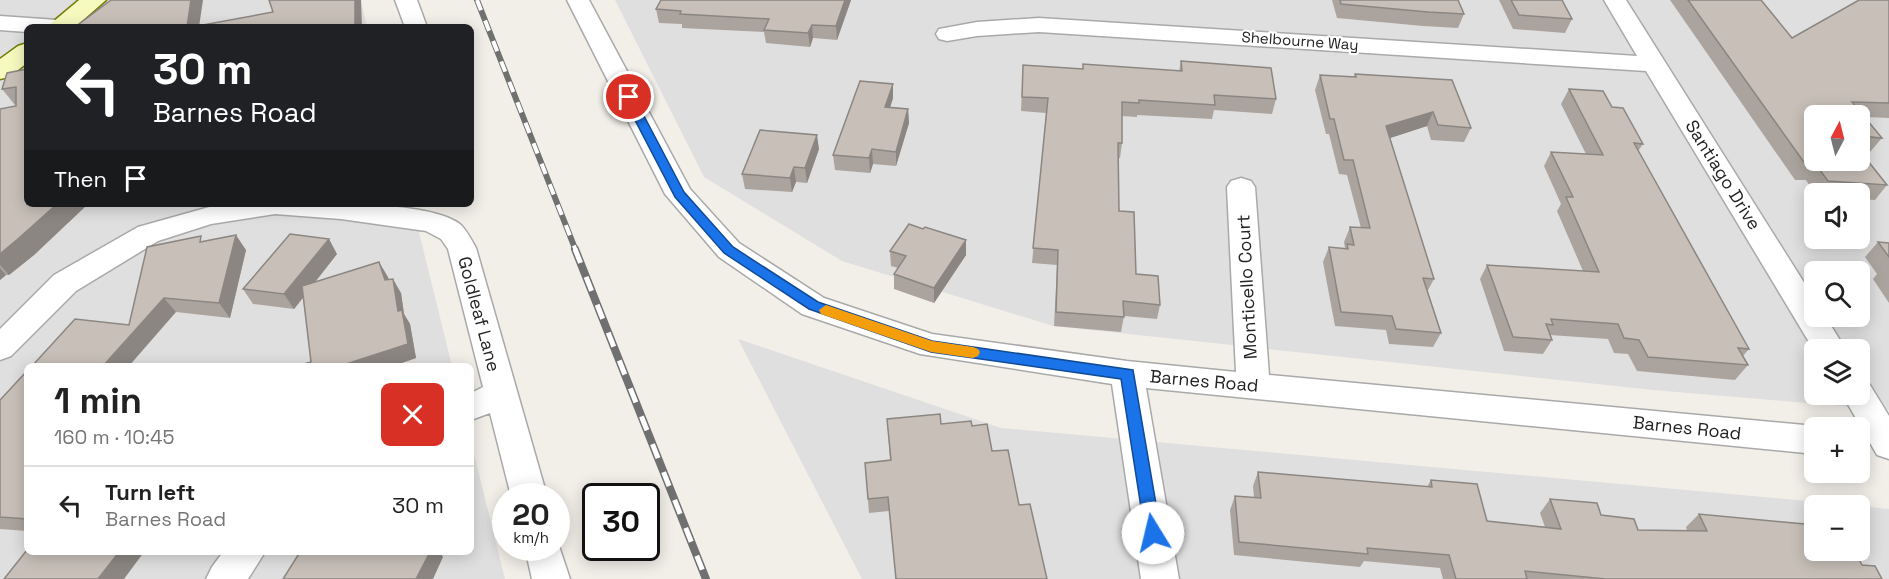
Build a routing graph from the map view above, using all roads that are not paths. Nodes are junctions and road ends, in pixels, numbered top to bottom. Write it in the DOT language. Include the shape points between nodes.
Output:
graph roads {
  1 [pos="94,0"];
  2 [pos="406,0"];
  3 [pos="578,0"];
  4 [pos="1615,0"];
  5 [pos="0,23"];
  6 [pos="62,24"];
  7 [pos="415,24"];
  8 [pos="24,25"];
  9 [pos="947,34"];
  10 [pos="24,53"];
  11 [pos="1654,64"];
  12 [pos="0,71"];
  13 [pos="1241,187"];
  14 [pos="262,207"];
  15 [pos="301,207"];
  16 [pos="1823,339"];
  17 [pos="0,348"];
  18 [pos="1127,374"];
  19 [pos="1253,386"];
  20 [pos="501,394"];
  21 [pos="1865,405"];
  22 [pos="474,406"];
  23 [pos="1804,439"];
  24 [pos="1870,445"];
  25 [pos="1889,446"];
  26 [pos="525,483"];
  27 [pos="244,555"];
  28 [pos="546,561"];
  29 [pos="225,579"];
  30 [pos="551,579"];
  31 [pos="1160,579"];
  1 -- 6 [label="street"];
  2 -- 7 [label="street"];
  3 -- 18 [label="street, Barnes Road" via="679,194 729,250 813,306 931,346"];
  4 -- 11 [label="street, Santiago Drive"];
  5 -- 8 [label="street"];
  9 -- 11 [label="street, Shelbourne Way" via="1039,25"];
  10 -- 12 [label="street"];
  11 -- 16 [label="street, Santiago Drive"];
  13 -- 19 [label="street, Monticello Court"];
  14 -- 17 [label="street, Goldleaf Lane" via="208,215 148,234 65,283"];
  15 -- 20 [label="street, Goldleaf Lane" via="433,222 451,232 462,248"];
  18 -- 19 [label="street, Barnes Road"];
  18 -- 31 [label="street"];
  19 -- 23 [label="street, Barnes Road"];
  20 -- 22 [label="street"];
  20 -- 26 [label="street, Goldleaf Lane"];
  21 -- 25 [label="street"];
  24 -- 25 [label="street"];
  27 -- 29 [label="street"];
  28 -- 30 [label="street"];
}
